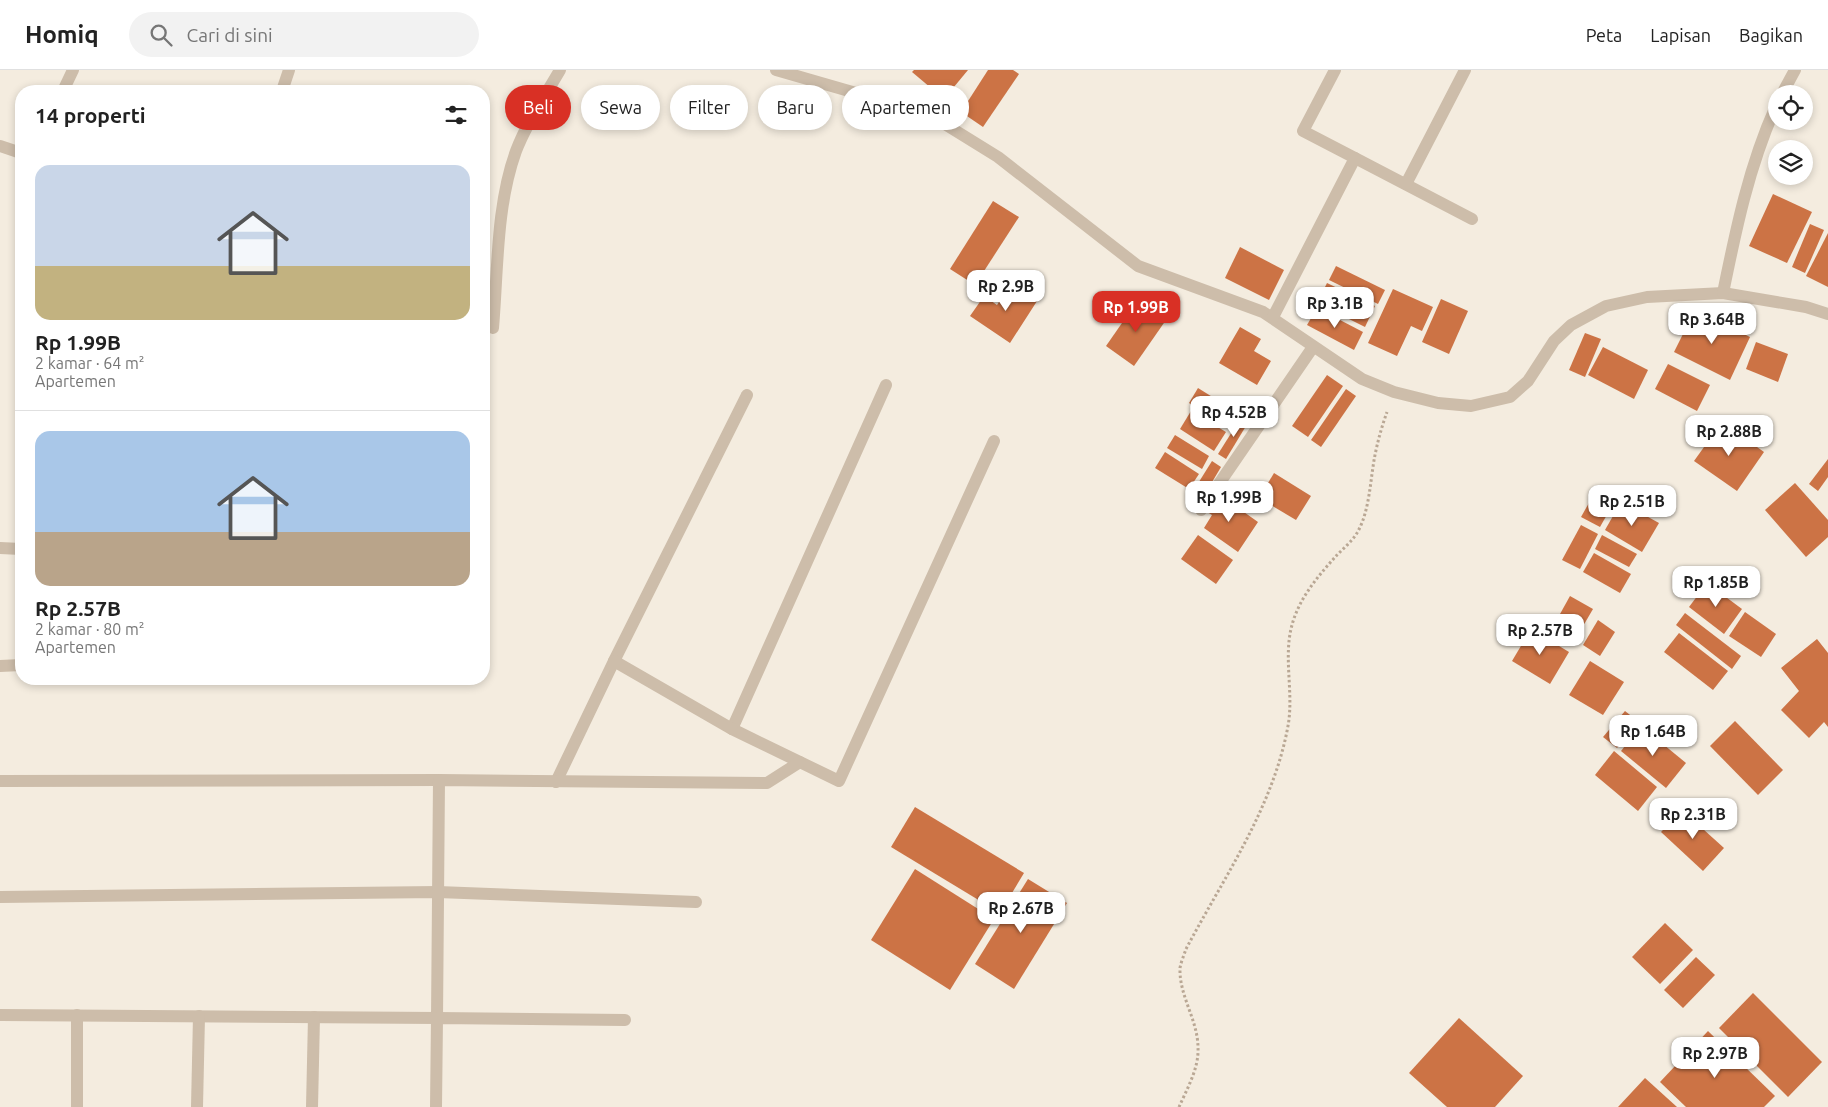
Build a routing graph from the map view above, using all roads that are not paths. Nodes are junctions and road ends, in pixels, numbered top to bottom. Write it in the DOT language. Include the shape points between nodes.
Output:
graph roads {
  1 [pos="74,70"];
  2 [pos="289,70"];
  3 [pos="560,70"];
  4 [pos="776,70"];
  5 [pos="1335,70"];
  6 [pos="1465,70"];
  7 [pos="1795,70"];
  8 [pos="66,85"];
  9 [pos="284,85"];
  10 [pos="1787,85"];
  11 [pos="1768,124"];
  12 [pos="0,146"];
  13 [pos="15,151"];
  14 [pos="1355,158"];
  15 [pos="1406,184"];
  16 [pos="1472,218"];
  17 [pos="1723,293"];
  18 [pos="1828,314"];
  19 [pos="1273,317"];
  20 [pos="493,328"];
  21 [pos="1313,347"];
  22 [pos="886,385"];
  23 [pos="747,395"];
  24 [pos="994,441"];
  25 [pos="1201,510"];
  26 [pos="0,548"];
  27 [pos="15,549"];
  28 [pos="614,661"];
  29 [pos="0,666"];
  30 [pos="15,666"];
  31 [pos="732,729"];
  32 [pos="800,762"];
  33 [pos="439,780"];
  34 [pos="0,781"];
  35 [pos="556,782"];
  36 [pos="438,892"];
  37 [pos="0,897"];
  38 [pos="696,902"];
  39 [pos="0,1015"];
  40 [pos="77,1015"];
  41 [pos="199,1016"];
  42 [pos="314,1017"];
  43 [pos="437,1018"];
  44 [pos="625,1020"];
  45 [pos="77,1107"];
  46 [pos="198,1107"];
  47 [pos="312,1107"];
  48 [pos="436,1107"];
  1 -- 8 [label="street"];
  2 -- 9 [label="street"];
  3 -- 20 [label="street" via="522,136 508,178"];
  4 -- 19 [label="street" via="935,118 998,157 1138,266"];
  5 -- 14 [label="street" via="1303,131"];
  6 -- 15 [label="street"];
  7 -- 10 [label="street"];
  11 -- 17 [label="street" via="1742,202"];
  12 -- 13 [label="street"];
  14 -- 15 [label="street"];
  14 -- 19 [label="street"];
  15 -- 16 [label="street"];
  17 -- 18 [label="street" via="1806,306"];
  17 -- 21 [label="street" via="1647,297 1606,306 1571,325 1554,341 1520,390 1494,402 1471,406 1438,403 1394,392 1362,379"];
  19 -- 21 [label="street"];
  21 -- 25 [label="street"];
  22 -- 31 [label="street"];
  23 -- 28 [label="street"];
  24 -- 32 [label="street" via="839,781"];
  26 -- 27 [label="street"];
  28 -- 31 [label="street"];
  28 -- 35 [label="street"];
  29 -- 30 [label="street"];
  31 -- 32 [label="street"];
  32 -- 35 [label="street" via="767,783"];
  33 -- 34 [label="street"];
  33 -- 35 [label="street"];
  33 -- 36 [label="street"];
  36 -- 37 [label="street"];
  36 -- 38 [label="street"];
  36 -- 43 [label="street"];
  39 -- 40 [label="street"];
  40 -- 41 [label="street"];
  40 -- 45 [label="street"];
  41 -- 42 [label="street"];
  41 -- 46 [label="street"];
  42 -- 43 [label="street"];
  42 -- 47 [label="street"];
  43 -- 44 [label="street"];
  43 -- 48 [label="street"];
}
